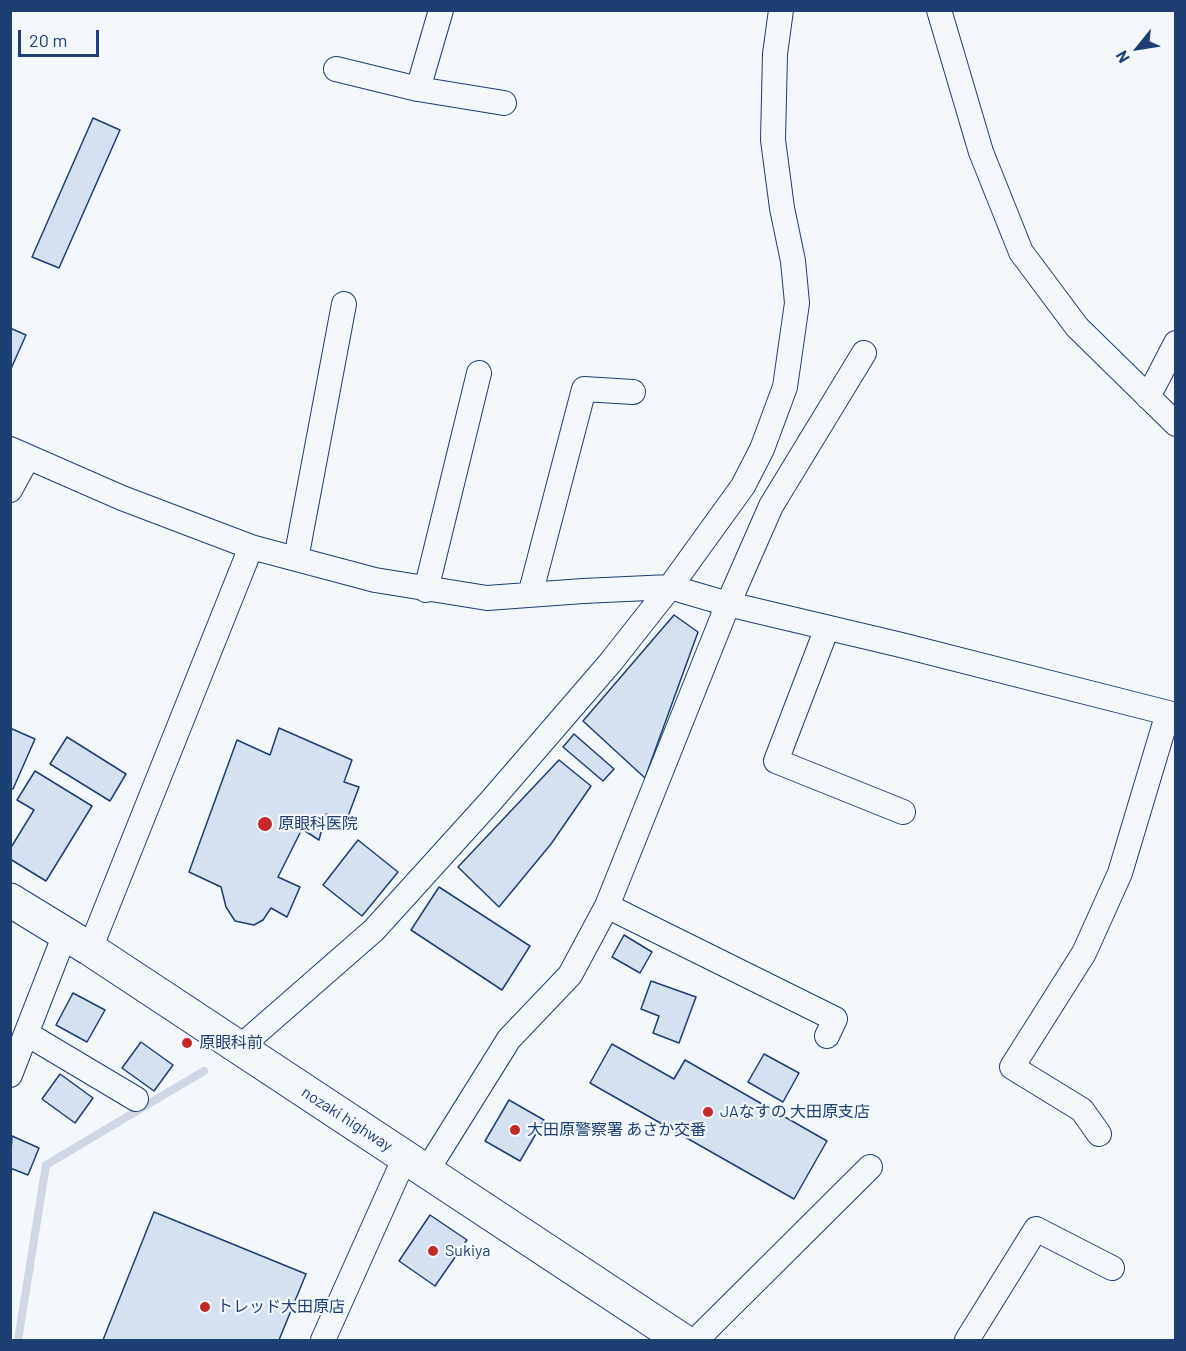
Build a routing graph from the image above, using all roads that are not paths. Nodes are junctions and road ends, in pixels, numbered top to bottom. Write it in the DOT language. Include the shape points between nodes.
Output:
graph roads {
  1 [pos="441,10"];
  2 [pos="781,10"];
  3 [pos="939,10"];
  4 [pos="336,69"];
  5 [pos="418,89"];
  6 [pos="504,103"];
  7 [pos="344,304"];
  8 [pos="1176,343"];
  9 [pos="864,353"];
  10 [pos="479,373"];
  11 [pos="633,392"];
  12 [pos="1148,397"];
  13 [pos="1176,424"];
  14 [pos="19,453"];
  15 [pos="10,490"];
  16 [pos="251,547"];
  17 [pos="296,559"];
  18 [pos="670,587"];
  19 [pos="426,590"];
  20 [pos="530,595"];
  21 [pos="728,604"];
  22 [pos="827,628"];
  23 [pos="1172,714"];
  24 [pos="903,812"];
  25 [pos="10,900"];
  26 [pos="607,906"];
  27 [pos="77,942"];
  28 [pos="27,1034"];
  29 [pos="827,1036"];
  30 [pos="239,1048"];
  31 [pos="10,1075"];
  32 [pos="136,1099"];
  33 [pos="1099,1134"];
  34 [pos="416,1165"];
  35 [pos="870,1167"];
  36 [pos="1112,1268"];
  37 [pos="323,1341"];
  38 [pos="682,1341"];
  39 [pos="696,1341"];
  40 [pos="967,1341"];
  1 -- 5 [label="street"];
  2 -- 18 [label="street" via="775,54 773,140 797,303 785,387 762,449 743,486"];
  3 -- 12 [label="street" via="981,152 1022,252 1077,327"];
  4 -- 5 [label="street"];
  5 -- 6 [label="street"];
  7 -- 17 [label="street"];
  8 -- 12 [label="street"];
  9 -- 21 [label="street" via="771,506"];
  10 -- 19 [label="street"];
  11 -- 20 [label="street" via="584,389"];
  12 -- 13 [label="street"];
  14 -- 15 [label="street"];
  14 -- 16 [label="street" via="122,498"];
  16 -- 17 [label="street"];
  16 -- 27 [label="street"];
  17 -- 19 [label="street"];
  18 -- 20 [label="street"];
  18 -- 21 [label="street"];
  18 -- 30 [label="street" via="550,735 374,930"];
  19 -- 20 [label="street" via="487,598"];
  21 -- 22 [label="street"];
  21 -- 26 [label="street"];
  22 -- 23 [label="street"];
  22 -- 24 [label="street" via="776,761"];
  23 -- 33 [label="street" via="1120,873 1084,953 1012,1067 1082,1110"];
  25 -- 27 [label="highway, nozaki highway"];
  26 -- 29 [label="street" via="835,1018"];
  26 -- 34 [label="street" via="570,975 509,1039"];
  27 -- 28 [label="street"];
  27 -- 30 [label="highway, nozaki highway"];
  28 -- 31 [label="street"];
  28 -- 32 [label="street"];
  30 -- 34 [label="highway, nozaki highway"];
  34 -- 37 [label="street"];
  34 -- 38 [label="highway, nozaki highway"];
  35 -- 39 [label="street"];
  36 -- 40 [label="street" via="1036,1229"];
}
